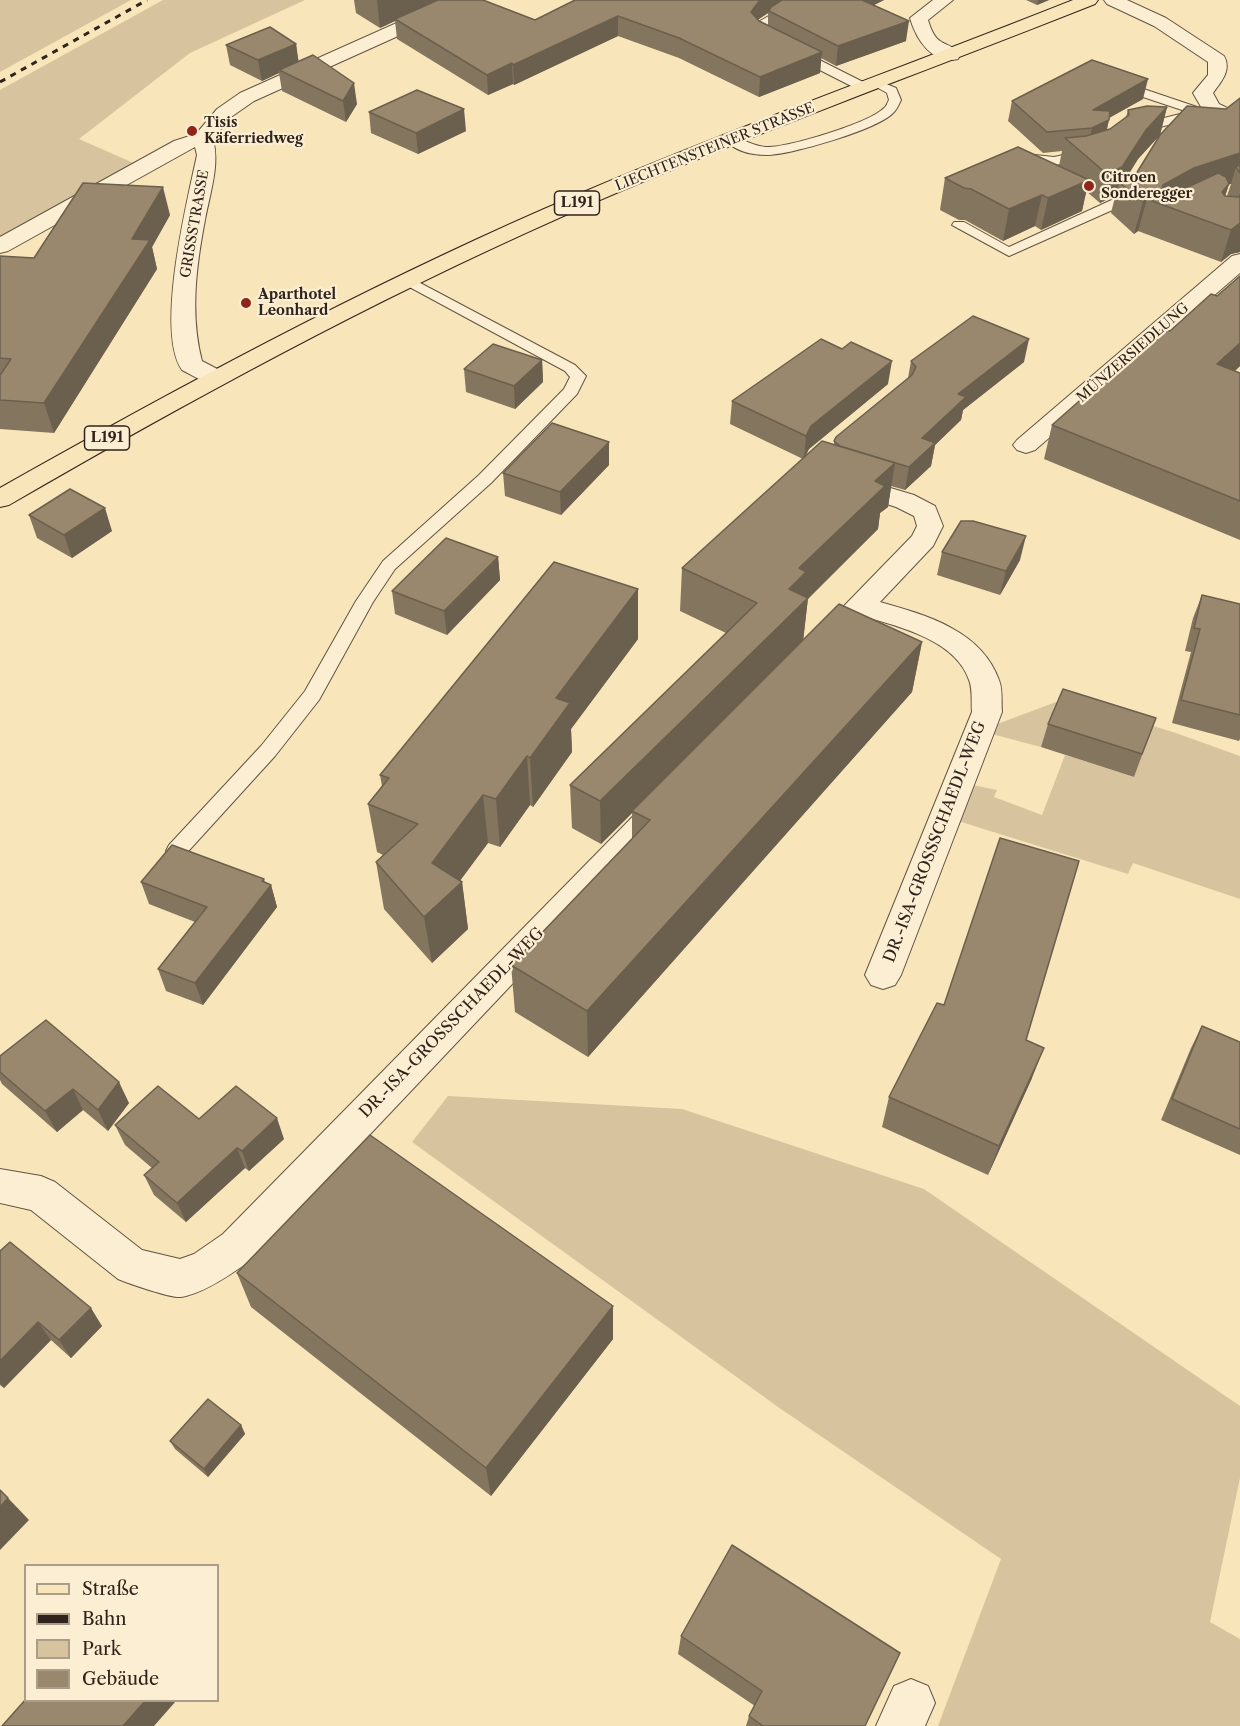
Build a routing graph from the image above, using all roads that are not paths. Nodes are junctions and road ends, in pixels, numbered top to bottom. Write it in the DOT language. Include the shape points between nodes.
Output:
graph roads {
  1 [pos="463,0"];
  2 [pos="944,0"];
  3 [pos="1089,0"];
  4 [pos="1113,0"];
  5 [pos="800,2"];
  6 [pos="951,55"];
  7 [pos="1217,60"];
  8 [pos="1236,62"];
  9 [pos="1100,78"];
  10 [pos="871,86"];
  11 [pos="1197,111"];
  12 [pos="1240,122"];
  13 [pos="1174,131"];
  14 [pos="1122,132"];
  15 [pos="203,138"];
  16 [pos="731,140"];
  17 [pos="1102,151"];
  18 [pos="1035,159"];
  19 [pos="1139,173"];
  20 [pos="959,225"];
  21 [pos="0,246"];
  22 [pos="1240,261"];
  23 [pos="406,280"];
  24 [pos="214,377"];
  25 [pos="1026,445"];
  26 [pos="826,477"];
  27 [pos="0,499"];
  28 [pos="860,606"];
  29 [pos="802,664"];
  30 [pos="687,781"];
  31 [pos="176,850"];
  32 [pos="883,975"];
  33 [pos="0,1186"];
  1 -- 15 [label="street" via="247,97 224,113"];
  2 -- 6 [label="street" via="919,18 928,42"];
  3 -- 6 [label="main road, LIECHTENSTEINER STRASSE / L191"];
  4 -- 7 [label="street" via="1160,22"];
  5 -- 10 [label="lane" via="764,23 758,32"];
  6 -- 10 [label="main road, LIECHTENSTEINER STRASSE / L191"];
  7 -- 8 [label="street"];
  7 -- 11 [label="street" via="1217,75 1203,93"];
  9 -- 11 [label="lane"];
  10 -- 16 [label="main road, LIECHTENSTEINER STRASSE / L191"];
  10 -- 16 [label="lane" via="892,91 895,99 889,111 856,128 769,151 748,149"];
  11 -- 12 [label="street"];
  11 -- 13 [label="lane"];
  11 -- 14 [label="lane"];
  15 -- 21 [label="street" via="142,166"];
  15 -- 24 [label="street, GRISSSTRASSE" via="207,155 183,302 191,365"];
  16 -- 23 [label="main road, LIECHTENSTEINER STRASSE / L191" via="621,184"];
  17 -- 18 [label="lane" via="1054,161"];
  19 -- 20 [label="lane" via="1121,201 1009,252"];
  22 -- 25 [label="street, MÜNZERSIEDLUNG"];
  23 -- 24 [label="main road, LIECHTENSTEINER STRASSE / L191"];
  23 -- 31 [label="lane" via="570,368 578,376 571,391 485,479 389,565 312,695 268,751"];
  24 -- 27 [label="main road, LIECHTENSTEINER STRASSE / L191"];
  26 -- 28 [label="street" via="905,501 926,512 930,526 923,540"];
  28 -- 29 [label="street"];
  28 -- 32 [label="street, DR.-ISA-GROSSSCHAEDL-WEG" via="933,630 966,650 984,681 987,712"];
  30 -- 33 [label="street, DR.-ISA-GROSSSCHAEDL-WEG" via="237,1247 208,1267 180,1278 132,1266 40,1194"];
}
